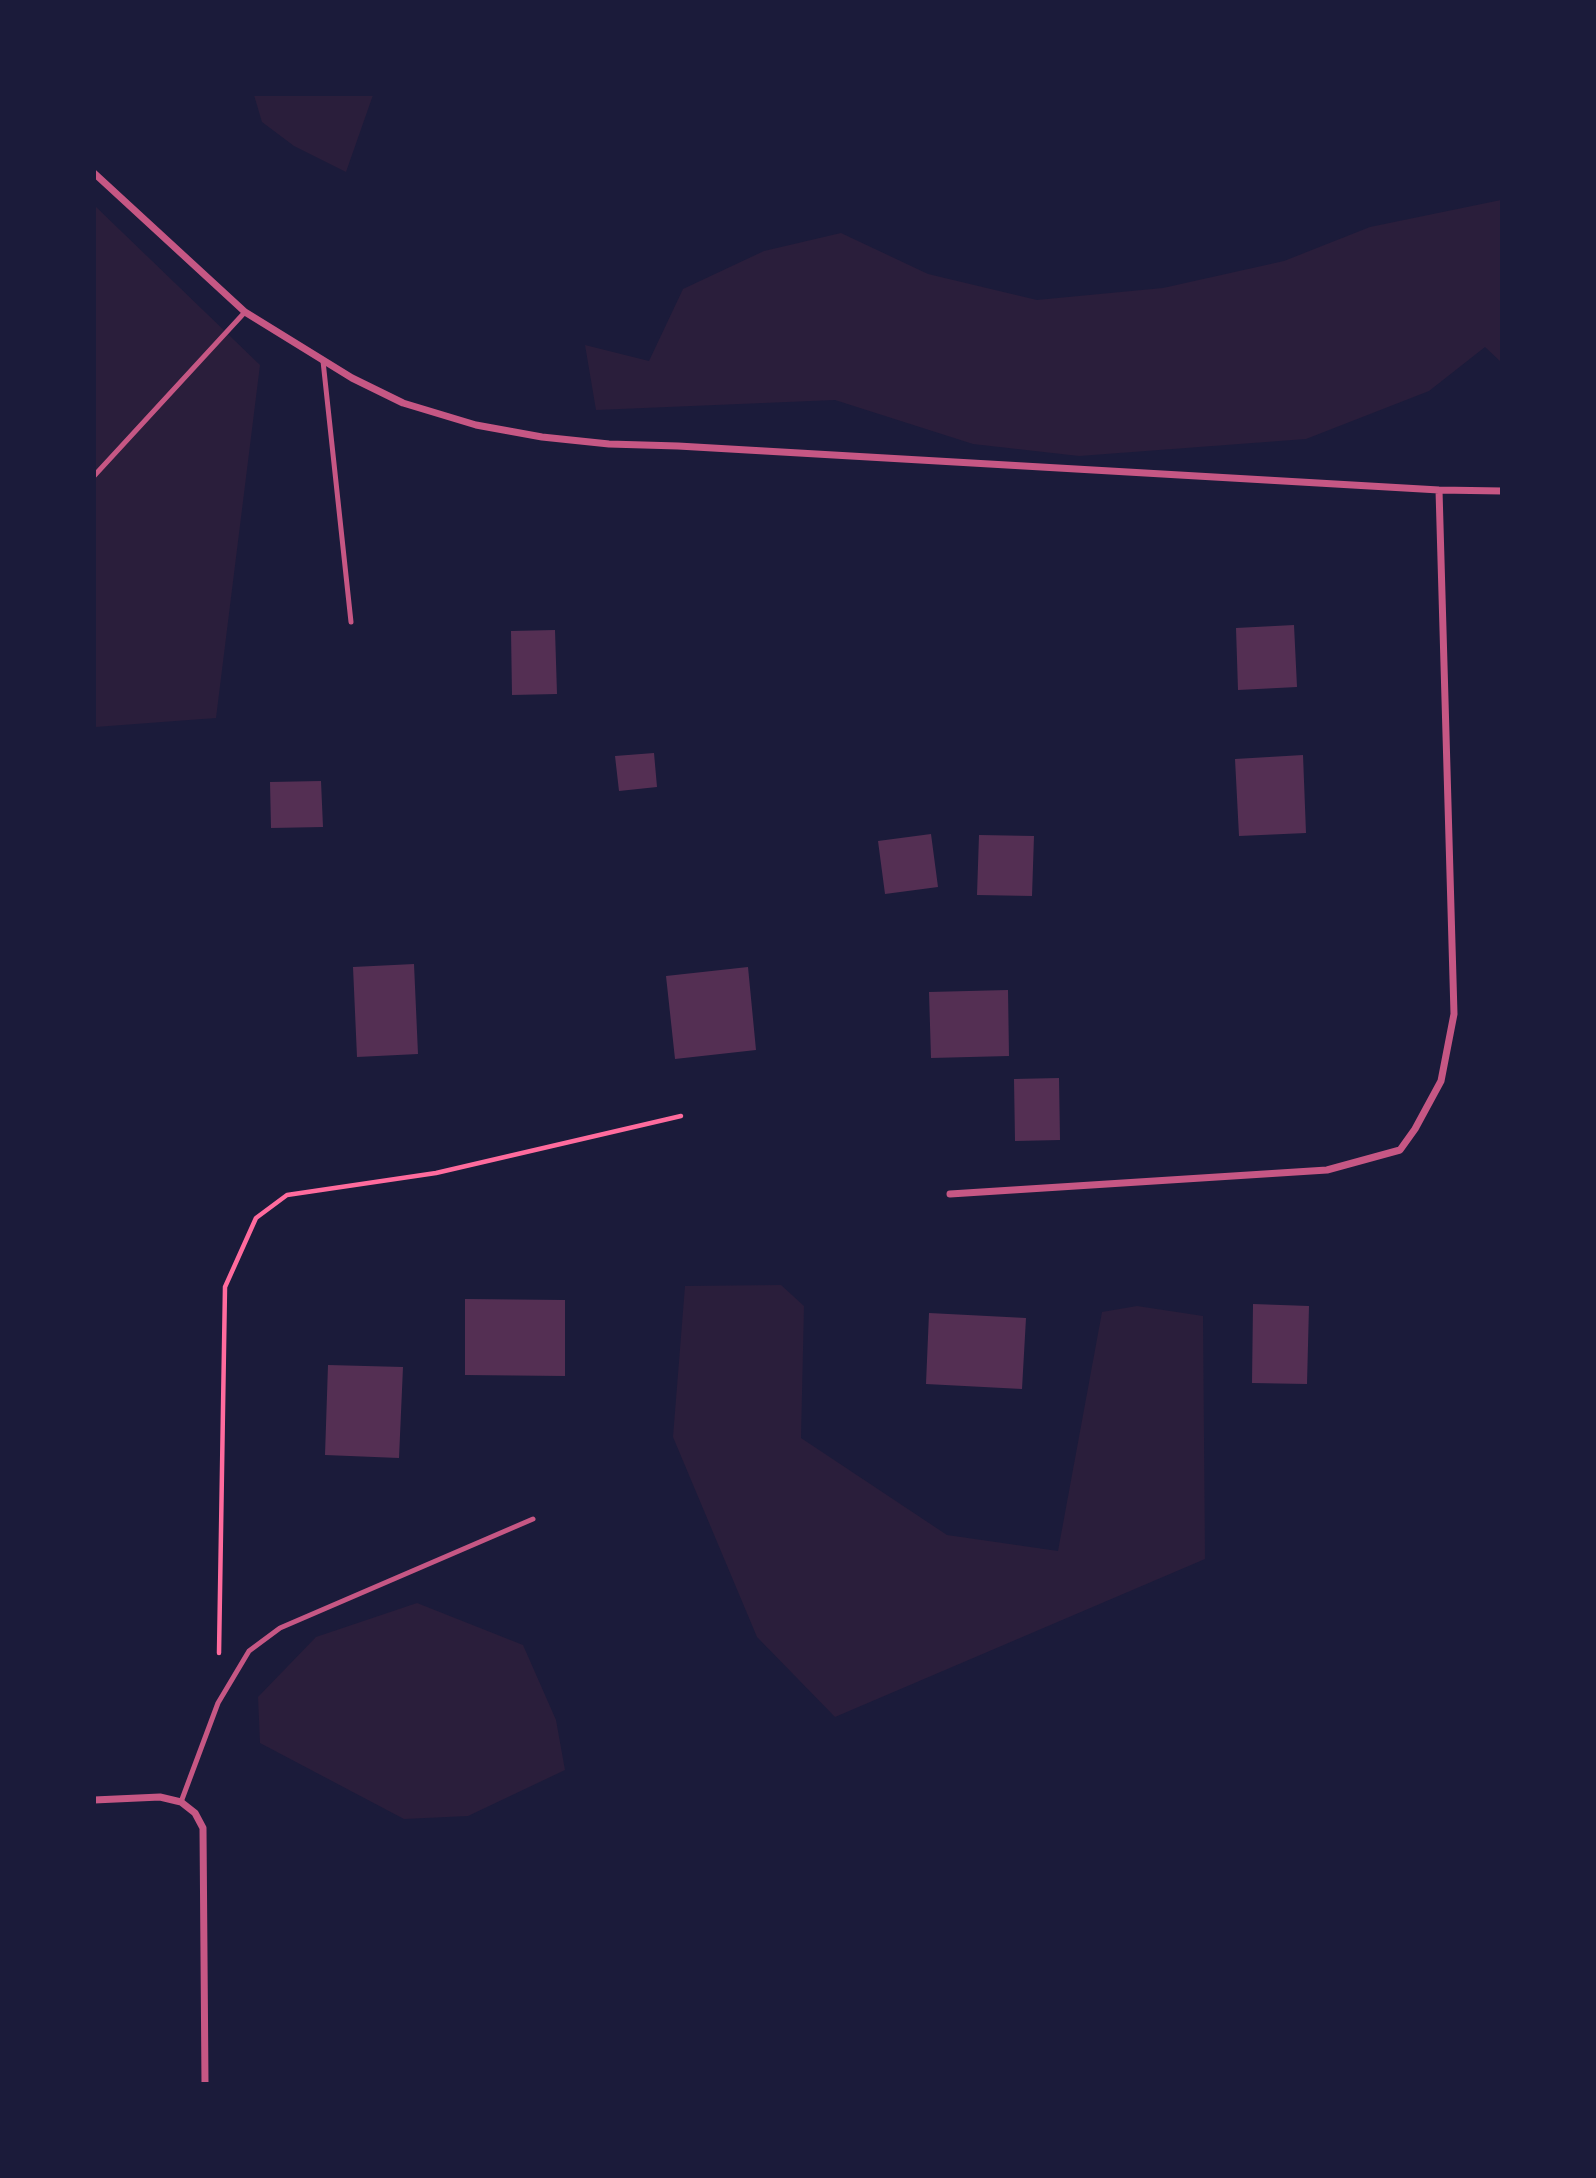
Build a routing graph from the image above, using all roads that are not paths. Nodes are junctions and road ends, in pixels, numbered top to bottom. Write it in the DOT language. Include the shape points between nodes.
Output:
graph roads {
  1 [pos="94,173"];
  2 [pos="245,312"];
  3 [pos="323,361"];
  4 [pos="94,477"];
  5 [pos="1439,490"];
  6 [pos="1502,491"];
  7 [pos="351,622"];
  8 [pos="950,1194"];
  9 [pos="533,1519"];
  10 [pos="94,1800"];
  11 [pos="181,1802"];
  12 [pos="205,2084"];
  1 -- 2 [label="street"];
  2 -- 3 [label="street"];
  2 -- 4 [label="lane"];
  3 -- 5 [label="street" via="403,403 476,425 542,437"];
  3 -- 7 [label="lane"];
  5 -- 6 [label="street"];
  5 -- 8 [label="street" via="1454,1014 1441,1082 1415,1129 1400,1150 1327,1170"];
  9 -- 11 [label="lane" via="280,1628 249,1651 218,1703"];
  10 -- 11 [label="street" via="160,1797"];
  11 -- 12 [label="street" via="195,1813 203,1828"];
}
